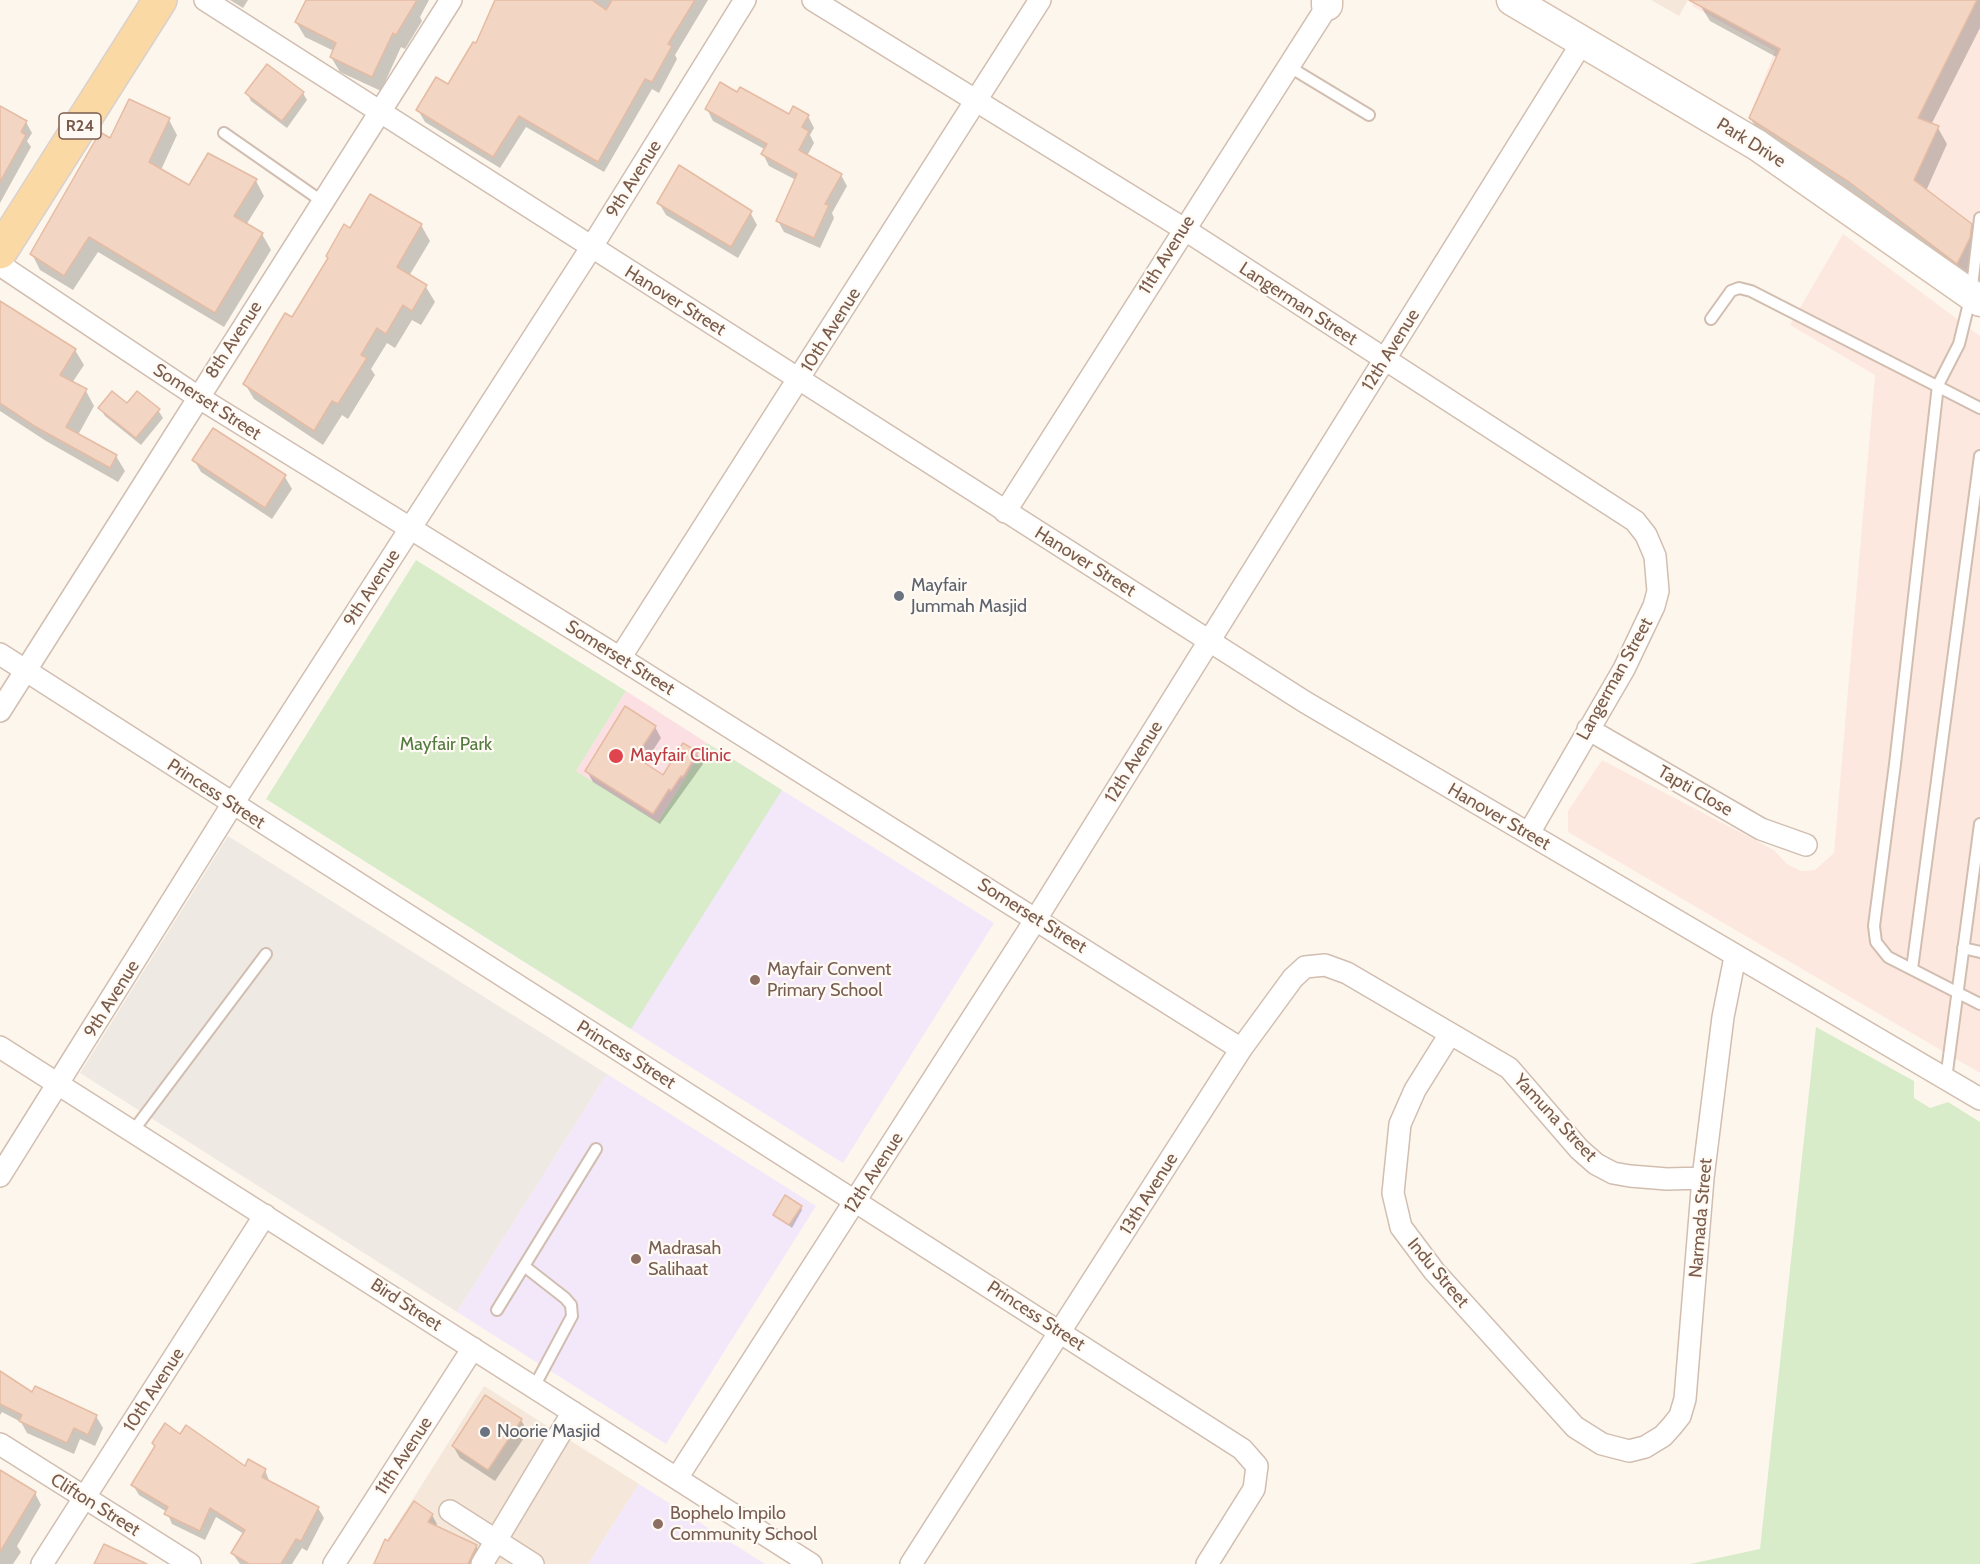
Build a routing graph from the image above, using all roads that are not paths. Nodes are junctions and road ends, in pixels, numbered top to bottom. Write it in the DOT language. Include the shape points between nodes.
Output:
graph roads {
  1 [pos="160,0"];
  2 [pos="205,0"];
  3 [pos="451,0"];
  4 [pos="745,0"];
  5 [pos="813,0"];
  6 [pos="1040,0"];
  7 [pos="1512,0"];
  8 [pos="1328,2"];
  9 [pos="1583,41"];
  10 [pos="1288,66"];
  11 [pos="974,100"];
  12 [pos="380,111"];
  13 [pos="1369,115"];
  14 [pos="224,133"];
  15 [pos="323,202"];
  16 [pos="1980,218"];
  17 [pos="1184,229"];
  18 [pos="591,248"];
  19 [pos="0,252"];
  20 [pos="0,265"];
  21 [pos="1976,298"];
  22 [pos="1711,319"];
  23 [pos="1384,360"];
  24 [pos="800,379"];
  25 [pos="1938,385"];
  26 [pos="198,397"];
  27 [pos="1980,408"];
  28 [pos="1980,456"];
  29 [pos="1005,512"];
  30 [pos="410,528"];
  31 [pos="1209,640"];
  32 [pos="0,654"];
  33 [pos="620,658"];
  34 [pos="26,670"];
  35 [pos="0,711"];
  36 [pos="1588,729"];
  37 [pos="232,805"];
  38 [pos="1980,824"];
  39 [pos="1529,833"];
  40 [pos="1806,845"];
  41 [pos="1978,848"];
  42 [pos="1975,904"];
  43 [pos="1036,919"];
  44 [pos="1963,948"];
  45 [pos="1980,951"];
  46 [pos="266,954"];
  47 [pos="1735,957"];
  48 [pos="1912,969"];
  49 [pos="1957,993"];
  50 [pos="1980,1004"];
  51 [pos="1450,1034"];
  52 [pos="0,1047"];
  53 [pos="1241,1049"];
  54 [pos="1946,1079"];
  55 [pos="59,1084"];
  56 [pos="1980,1099"];
  57 [pos="133,1131"];
  58 [pos="596,1149"];
  59 [pos="0,1176"];
  60 [pos="1704,1178"];
  61 [pos="855,1201"];
  62 [pos="265,1215"];
  63 [pos="524,1266"];
  64 [pos="497,1310"];
  65 [pos="1062,1332"];
  66 [pos="473,1348"];
  67 [pos="534,1387"];
  68 [pos="573,1412"];
  69 [pos="0,1444"];
  70 [pos="1629,1451"];
  71 [pos="677,1478"];
  72 [pos="84,1499"];
  73 [pos="450,1511"];
  74 [pos="496,1541"];
  75 [pos="42,1564"];
  76 [pos="190,1564"];
  77 [pos="334,1564"];
  78 [pos="482,1564"];
  79 [pos="533,1564"];
  80 [pos="811,1564"];
  81 [pos="911,1564"];
  82 [pos="1207,1564"];
  1 -- 19 [label="main road, R24"];
  2 -- 12 [label="street, Hanover Street"];
  3 -- 12 [label="street, 8th Avenue"];
  4 -- 18 [label="street, 9th Avenue"];
  5 -- 11 [label="street, Langerman Street"];
  6 -- 11 [label="street, 10th Avenue"];
  7 -- 9 [label="street, Park Drive"];
  8 -- 10 [label="street, 11th Avenue"];
  9 -- 21 [label="street, Park Drive" via="1756,145"];
  9 -- 23 [label="street, 12th Avenue"];
  10 -- 13 [label="lane"];
  10 -- 17 [label="street, 11th Avenue"];
  11 -- 17 [label="street, Langerman Street"];
  11 -- 24 [label="street, 10th Avenue"];
  12 -- 15 [label="street, 8th Avenue"];
  12 -- 18 [label="street, Hanover Street"];
  14 -- 15 [label="lane"];
  15 -- 26 [label="street, 8th Avenue"];
  16 -- 21 [label="lane"];
  17 -- 23 [label="street, Langerman Street"];
  17 -- 29 [label="street, 11th Avenue"];
  18 -- 24 [label="street, Hanover Street"];
  18 -- 30 [label="street, 9th Avenue"];
  20 -- 26 [label="street, Somerset Street"];
  21 -- 25 [label="lane"];
  22 -- 25 [label="lane" via="1731,291 1751,291"];
  23 -- 31 [label="street, 12th Avenue"];
  23 -- 36 [label="street, Langerman Street" via="1608,501 1635,521 1646,535 1658,577 1654,606 1624,669"];
  24 -- 29 [label="street, Hanover Street"];
  24 -- 33 [label="street, 10th Avenue"];
  25 -- 27 [label="lane"];
  25 -- 48 [label="lane" via="1874,926 1876,942 1888,957"];
  26 -- 30 [label="street, Somerset Street"];
  26 -- 34 [label="street, 8th Avenue"];
  28 -- 48 [label="lane"];
  29 -- 31 [label="street, Hanover Street"];
  30 -- 33 [label="street, Somerset Street"];
  30 -- 37 [label="street, 9th Avenue"];
  31 -- 39 [label="street, Hanover Street" via="1389,753"];
  31 -- 43 [label="street, 12th Avenue"];
  32 -- 34 [label="street, Princess Street"];
  33 -- 43 [label="street, Somerset Street"];
  34 -- 35 [label="street, 8th Avenue"];
  34 -- 37 [label="street, Princess Street"];
  36 -- 39 [label="street, Langerman Street"];
  36 -- 40 [label="street, Tapti Close" via="1761,829"];
  37 -- 55 [label="street, 9th Avenue"];
  37 -- 61 [label="street, Princess Street"];
  38 -- 41 [label="lane"];
  39 -- 47 [label="street, Hanover Street"];
  41 -- 42 [label="lane"];
  42 -- 44 [label="lane"];
  43 -- 53 [label="street, Somerset Street"];
  43 -- 61 [label="street, 12th Avenue"];
  44 -- 45 [label="lane"];
  44 -- 49 [label="lane"];
  46 -- 57 [label="lane"];
  47 -- 54 [label="street, Hanover Street"];
  47 -- 60 [label="street, Narmada Street" via="1723,1017"];
  48 -- 49 [label="lane"];
  49 -- 50 [label="lane"];
  49 -- 54 [label="lane"];
  51 -- 53 [label="street, 13th Avenue" via="1347,973 1314,964 1293,978"];
  51 -- 60 [label="street, Yamuna Street" via="1509,1068 1596,1164 1630,1176"];
  51 -- 70 [label="street, Indu Street" via="1415,1090 1400,1124 1393,1193 1401,1227 1434,1271 1575,1427 1602,1444"];
  52 -- 55 [label="street, Bird Street"];
  53 -- 65 [label="street, 13th Avenue"];
  54 -- 56 [label="street, Hanover Street"];
  55 -- 57 [label="street, Bird Street"];
  55 -- 59 [label="street, 9th Avenue"];
  57 -- 62 [label="street, Bird Street"];
  58 -- 63 [label="lane"];
  60 -- 70 [label="street, Narmada Street" via="1685,1399 1680,1416 1663,1436"];
  61 -- 65 [label="street, Princess Street"];
  61 -- 71 [label="street, 12th Avenue"];
  62 -- 66 [label="street, Bird Street"];
  62 -- 72 [label="street, 10th Avenue"];
  63 -- 64 [label="lane"];
  63 -- 67 [label="lane" via="565,1298 573,1316"];
  65 -- 81 [label="street, 13th Avenue"];
  65 -- 82 [label="street, Princess Street" via="1242,1449 1257,1466 1254,1489"];
  66 -- 67 [label="street, Bird Street"];
  66 -- 77 [label="street, 11th Avenue"];
  67 -- 68 [label="street, Bird Street"];
  68 -- 71 [label="street, Bird Street"];
  68 -- 74 [label="street"];
  69 -- 72 [label="street, Clifton Street"];
  71 -- 80 [label="street, Bird Street"];
  72 -- 75 [label="street, 10th Avenue"];
  72 -- 76 [label="street, Clifton Street"];
  73 -- 74 [label="street"];
  74 -- 78 [label="street"];
  74 -- 79 [label="street"];
}
